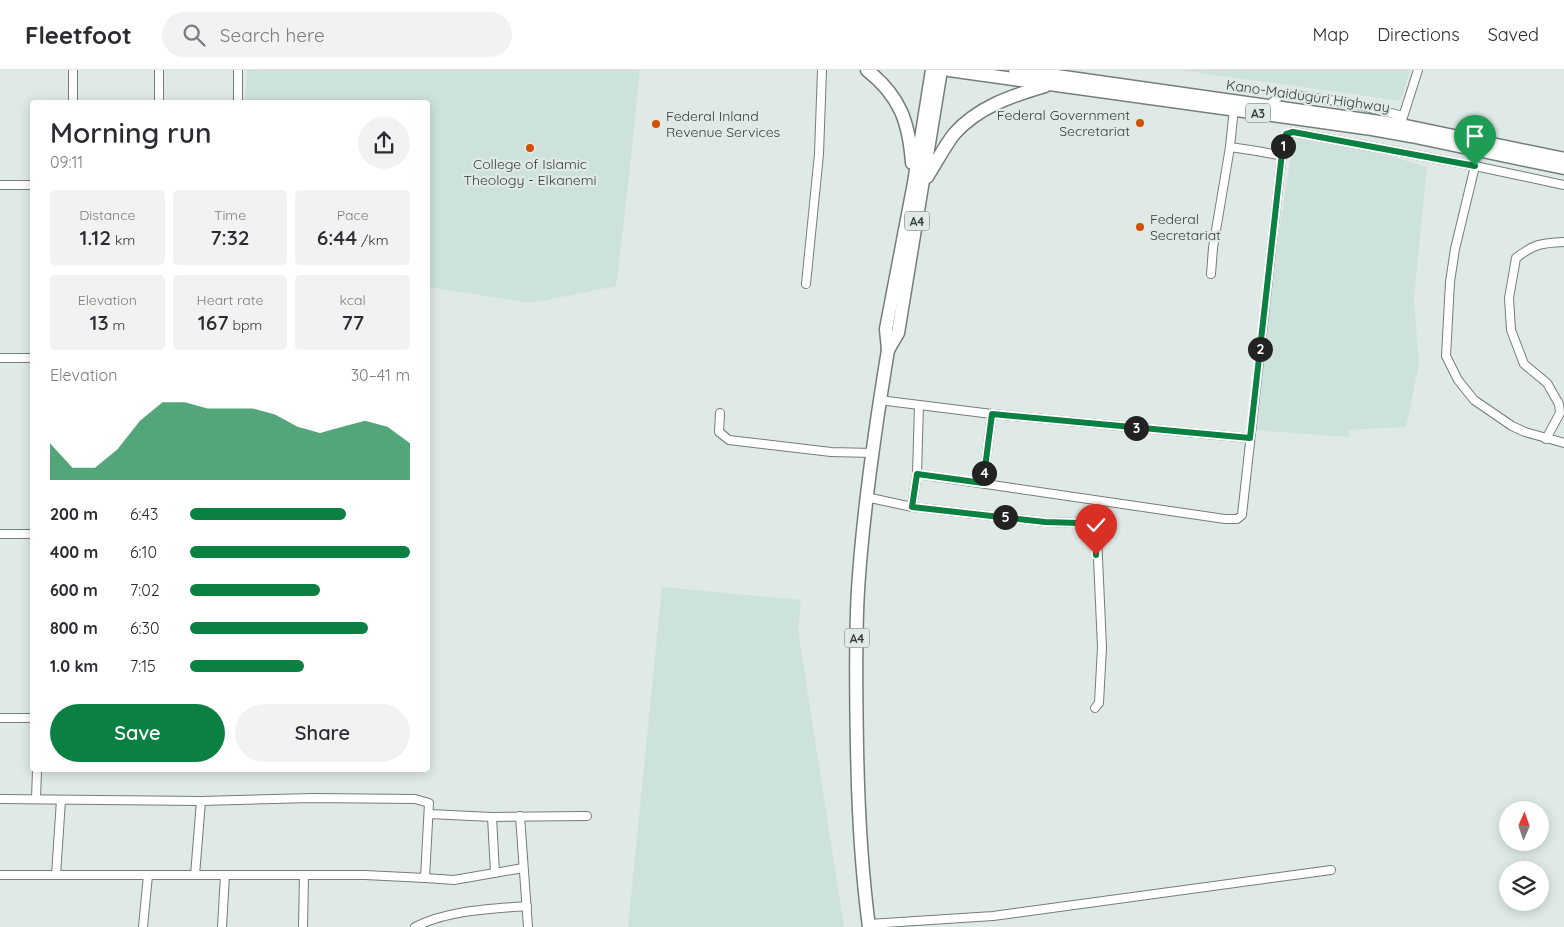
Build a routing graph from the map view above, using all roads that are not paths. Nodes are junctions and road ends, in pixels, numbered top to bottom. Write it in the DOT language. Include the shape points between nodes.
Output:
graph roads {
  1 [pos="73,70"];
  2 [pos="159,70"];
  3 [pos="238,70"];
  4 [pos="822,70"];
  5 [pos="867,70"];
  6 [pos="932,70"];
  7 [pos="941,70"];
  8 [pos="949,70"];
  9 [pos="1015,70"];
  10 [pos="1090,70"];
  11 [pos="1418,70"];
  12 [pos="1041,72"];
  13 [pos="1107,82"];
  14 [pos="1050,84"];
  15 [pos="934,89"];
  16 [pos="74,100"];
  17 [pos="159,100"];
  18 [pos="238,100"];
  19 [pos="1234,105"];
  20 [pos="1402,120"];
  21 [pos="1230,148"];
  22 [pos="1283,156"];
  23 [pos="1564,159"];
  24 [pos="1475,166"];
  25 [pos="1564,168"];
  26 [pos="919,183"];
  27 [pos="0,185"];
  28 [pos="30,185"];
  29 [pos="1564,185"];
  30 [pos="1564,242"];
  31 [pos="1211,274"];
  32 [pos="806,284"];
  33 [pos="0,358"];
  34 [pos="30,358"];
  35 [pos="880,400"];
  36 [pos="919,405"];
  37 [pos="720,413"];
  38 [pos="992,414"];
  39 [pos="1250,438"];
  40 [pos="1546,439"];
  41 [pos="1564,443"];
  42 [pos="873,453"];
  43 [pos="917,474"];
  44 [pos="983,483"];
  45 [pos="866,497"];
  46 [pos="912,507"];
  47 [pos="0,534"];
  48 [pos="30,534"];
  49 [pos="1095,708"];
  50 [pos="0,718"];
  51 [pos="30,718"];
  52 [pos="37,772"];
  53 [pos="0,799"];
  54 [pos="36,799"];
  55 [pos="61,800"];
  56 [pos="201,801"];
  57 [pos="429,814"];
  58 [pos="520,816"];
  59 [pos="587,816"];
  60 [pos="492,817"];
  61 [pos="523,868"];
  62 [pos="1331,870"];
  63 [pos="495,873"];
  64 [pos="0,875"];
  65 [pos="56,875"];
  66 [pos="148,875"];
  67 [pos="195,875"];
  68 [pos="225,875"];
  69 [pos="304,875"];
  70 [pos="425,878"];
  71 [pos="527,906"];
  72 [pos="869,926"];
  73 [pos="144,927"];
  74 [pos="222,927"];
  75 [pos="303,927"];
  76 [pos="415,927"];
  77 [pos="528,927"];
  1 -- 16 [label="street"];
  2 -- 17 [label="street"];
  3 -- 18 [label="street"];
  4 -- 32 [label="street" via="819,154"];
  5 -- 26 [label="highway" via="889,90 906,120"];
  6 -- 15 [label="highway, A4"];
  7 -- 15 [label="highway, A4"];
  8 -- 14 [label="highway, Kano-Maiduguri Highway / A3"];
  9 -- 12 [label="highway, Kano-Maiduguri Highway / A3"];
  10 -- 13 [label="highway"];
  11 -- 20 [label="street"];
  12 -- 13 [label="highway, Kano-Maiduguri Highway / A3"];
  13 -- 19 [label="highway, Kano-Maiduguri Highway / A3"];
  14 -- 19 [label="highway, Kano-Maiduguri Highway / A3"];
  14 -- 26 [label="highway" via="991,105 970,118"];
  15 -- 26 [label="highway, A4"];
  19 -- 20 [label="highway, Kano-Maiduguri Highway / A3" via="1269,105"];
  19 -- 21 [label="street"];
  19 -- 25 [label="highway, Kano-Maiduguri Highway / A3" via="1402,134"];
  20 -- 23 [label="highway, Kano-Maiduguri Highway / A3"];
  21 -- 22 [label="street"];
  21 -- 31 [label="street"];
  22 -- 24 [label="street" via="1286,134 1293,132"];
  22 -- 39 [label="street"];
  24 -- 29 [label="street"];
  24 -- 40 [label="street" via="1455,249 1446,356 1458,380 1474,400 1512,426"];
  26 -- 35 [label="highway, A4" via="898,334 888,350"];
  27 -- 28 [label="street"];
  30 -- 40 [label="street" via="1542,243 1516,258 1509,298 1511,330 1524,364 1547,384 1560,404 1560,413"];
  33 -- 34 [label="street"];
  35 -- 36 [label="street"];
  35 -- 42 [label="highway, A4"];
  36 -- 38 [label="street"];
  36 -- 43 [label="street"];
  37 -- 42 [label="street" via="719,432 729,440 831,452"];
  38 -- 39 [label="street"];
  38 -- 44 [label="street"];
  39 -- 44 [label="street" via="1242,515 1237,519"];
  40 -- 41 [label="street"];
  42 -- 45 [label="highway, A4"];
  43 -- 44 [label="street"];
  43 -- 46 [label="street"];
  45 -- 46 [label="street"];
  45 -- 72 [label="highway, A4" via="858,590 856,721 859,813"];
  46 -- 49 [label="street" via="1092,526 1096,536 1102,647 1099,703"];
  47 -- 48 [label="street"];
  50 -- 51 [label="street"];
  52 -- 54 [label="street"];
  53 -- 54 [label="street"];
  54 -- 55 [label="street"];
  55 -- 56 [label="street"];
  55 -- 65 [label="street"];
  56 -- 57 [label="street" via="415,799 429,802"];
  56 -- 67 [label="street"];
  57 -- 60 [label="street"];
  57 -- 70 [label="street"];
  58 -- 59 [label="street"];
  58 -- 60 [label="street"];
  58 -- 61 [label="street"];
  60 -- 63 [label="street"];
  61 -- 63 [label="street"];
  61 -- 71 [label="street"];
  62 -- 72 [label="street" via="993,916"];
  63 -- 70 [label="street" via="454,880"];
  64 -- 65 [label="street"];
  65 -- 66 [label="street"];
  66 -- 67 [label="street"];
  66 -- 73 [label="street"];
  67 -- 68 [label="street"];
  68 -- 69 [label="street"];
  68 -- 74 [label="street"];
  69 -- 70 [label="street"];
  69 -- 75 [label="street"];
  71 -- 76 [label="street" via="457,914"];
  71 -- 77 [label="street"];
}
